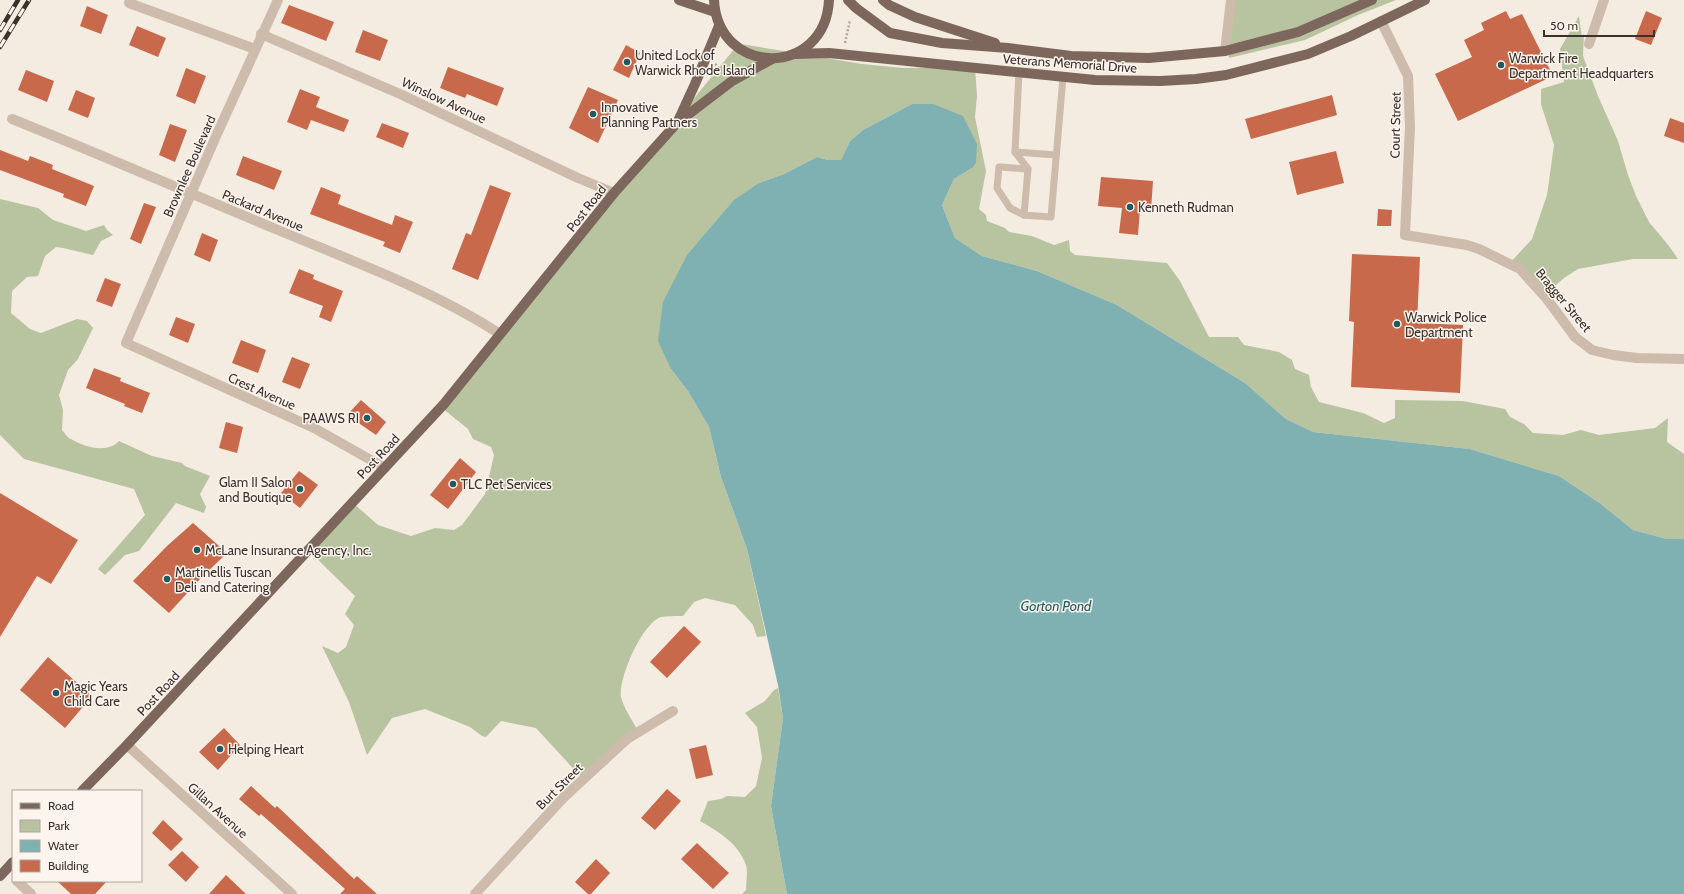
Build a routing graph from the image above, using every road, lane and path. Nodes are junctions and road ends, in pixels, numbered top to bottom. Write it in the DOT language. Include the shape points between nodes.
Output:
graph roads {
  1 [pos="278,0"];
  2 [pos="679,0"];
  3 [pos="714,0"];
  4 [pos="829,0"];
  5 [pos="848,0"];
  6 [pos="883,0"];
  7 [pos="1231,0"];
  8 [pos="1372,0"];
  9 [pos="1425,0"];
  10 [pos="1604,0"];
  11 [pos="129,3"];
  12 [pos="715,12"];
  13 [pos="850,20"];
  14 [pos="1381,21"];
  15 [pos="719,26"];
  16 [pos="261,34"];
  17 [pos="1589,44"];
  18 [pos="845,45"];
  19 [pos="1008,48"];
  20 [pos="256,49"];
  21 [pos="1225,51"];
  22 [pos="794,54"];
  23 [pos="772,59"];
  24 [pos="715,64"];
  25 [pos="1019,72"];
  26 [pos="1063,77"];
  27 [pos="729,78"];
  28 [pos="12,119"];
  29 [pos="677,123"];
  30 [pos="1015,152"];
  31 [pos="1056,155"];
  32 [pos="1028,169"];
  33 [pos="614,193"];
  34 [pos="191,194"];
  35 [pos="1024,215"];
  36 [pos="1405,235"];
  37 [pos="500,334"];
  38 [pos="126,343"];
  39 [pos="1684,359"];
  40 [pos="385,468"];
  41 [pos="673,711"];
  42 [pos="127,745"];
  43 [pos="83,790"];
  44 [pos="12,863"];
  45 [pos="3,873"];
  46 [pos="12,878"];
  47 [pos="18,882"];
  48 [pos="31,894"];
  49 [pos="292,894"];
  50 [pos="475,894"];
  1 -- 16 [label="street, Brownlee Boulevard"];
  2 -- 12 [label="main road"];
  3 -- 12 [label="main road, Post Road"];
  4 -- 22 [label="main road, Post Road" via="822,30 810,45"];
  5 -- 19 [label="main road, Veterans Memorial Drive" via="890,33 942,43"];
  6 -- 19 [label="main road" via="915,17"];
  7 -- 21 [label="street"];
  8 -- 21 [label="main road, Veterans Memorial Drive" via="1298,32"];
  9 -- 14 [label="main road, Veterans Memorial Drive"];
  10 -- 17 [label="street"];
  11 -- 20 [label="street"];
  12 -- 15 [label="main road, Post Road"];
  13 -- 18 [label="path"];
  14 -- 26 [label="main road, Veterans Memorial Drive" via="1308,54 1226,75 1160,81"];
  14 -- 36 [label="street, Court Street" via="1408,76 1410,127"];
  15 -- 23 [label="main road, Post Road" via="728,39 741,50 756,57"];
  15 -- 29 [label="main road, Post Road"];
  16 -- 20 [label="street, Brownlee Boulevard"];
  16 -- 33 [label="street, Winslow Avenue" via="400,94"];
  19 -- 21 [label="main road, Veterans Memorial Drive" via="1071,56 1148,58"];
  20 -- 34 [label="street, Brownlee Boulevard"];
  22 -- 23 [label="main road, Post Road"];
  22 -- 25 [label="main road, Veterans Memorial Drive" via="829,53"];
  23 -- 29 [label="main road, Post Road" via="732,81"];
  24 -- 27 [label="path"];
  25 -- 26 [label="main road, Veterans Memorial Drive"];
  25 -- 30 [label="lane"];
  26 -- 31 [label="lane"];
  28 -- 34 [label="street, Packard Avenue"];
  29 -- 33 [label="main road, Post Road"];
  30 -- 31 [label="lane"];
  30 -- 32 [label="lane"];
  31 -- 35 [label="lane" via="1051,217"];
  32 -- 35 [label="lane"];
  32 -- 35 [label="lane" via="999,167 997,188 1010,208"];
  33 -- 37 [label="main road, Post Road"];
  34 -- 37 [label="street, Packard Avenue" via="381,273 477,319"];
  34 -- 38 [label="street, Brownlee Boulevard"];
  36 -- 39 [label="street, Bragger Street" via="1467,245 1520,270 1547,299 1575,337 1592,350 1637,358"];
  37 -- 40 [label="main road, Post Road" via="444,404"];
  38 -- 40 [label="street, Crest Avenue" via="314,428"];
  40 -- 42 [label="main road, Post Road"];
  41 -- 50 [label="street, Burt Street" via="627,739 563,798"];
  42 -- 43 [label="main road, Post Road"];
  42 -- 49 [label="street, Gillan Avenue"];
  44 -- 45 [label="main road"];
  45 -- 46 [label="street"];
  47 -- 48 [label="street"];
}
